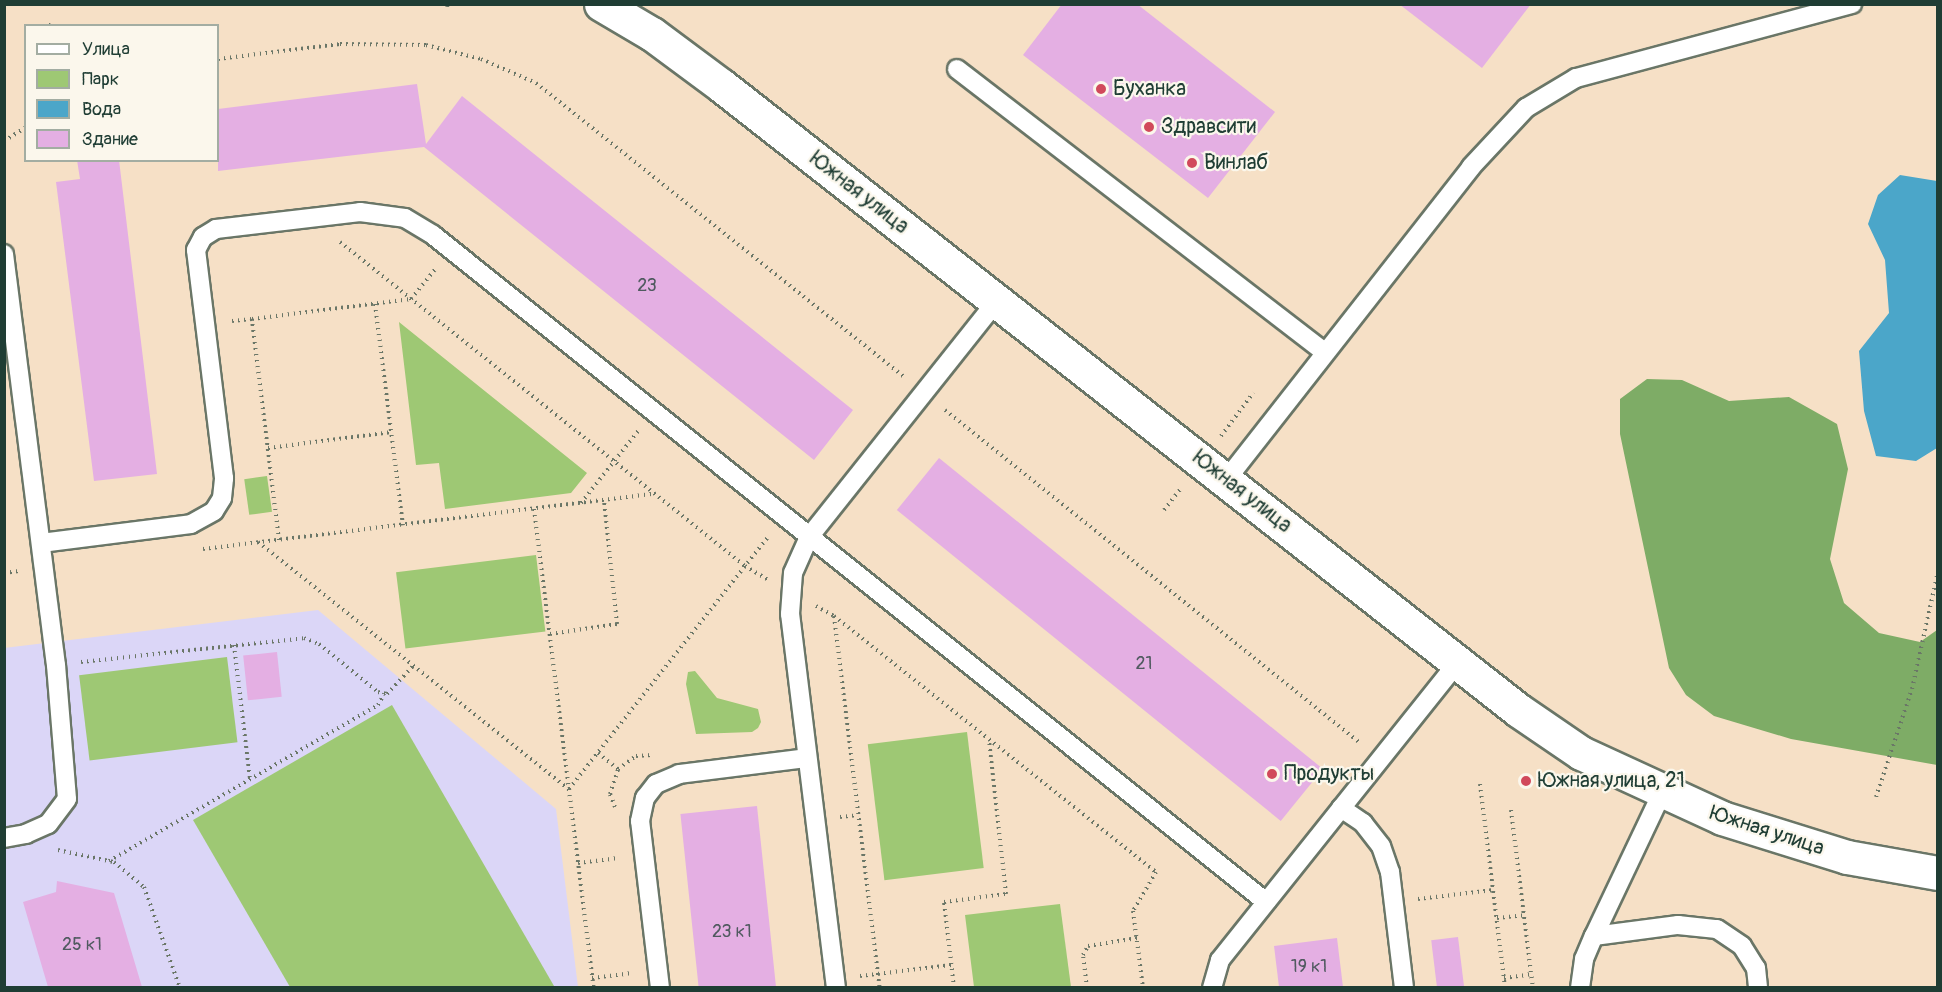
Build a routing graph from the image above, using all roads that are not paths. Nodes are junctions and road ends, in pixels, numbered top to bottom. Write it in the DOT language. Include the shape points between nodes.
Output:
graph roads {
  1 [pos="601,4"];
  2 [pos="1852,4"];
  3 [pos="957,69"];
  4 [pos="4,254"];
  5 [pos="6,273"];
  6 [pos="997,301"];
  7 [pos="1325,352"];
  8 [pos="1226,480"];
  9 [pos="809,537"];
  10 [pos="41,543"];
  11 [pos="1457,663"];
  12 [pos="807,758"];
  13 [pos="1662,793"];
  14 [pos="1341,808"];
  15 [pos="4,838"];
  16 [pos="1938,873"];
  17 [pos="1266,902"];
  18 [pos="1594,936"];
  19 [pos="659,979"];
  20 [pos="835,983"];
  21 [pos="1212,987"];
  22 [pos="1404,987"];
  23 [pos="1580,987"];
  24 [pos="1758,987"];
  1 -- 6 [label="street, Южная улица" via="652,34 722,86"];
  2 -- 7 [label="lane" via="1576,78 1526,108 1471,167"];
  3 -- 7 [label="lane"];
  4 -- 5 [label="lane"];
  5 -- 10 [label="lane"];
  6 -- 8 [label="street, Южная улица"];
  6 -- 9 [label="lane"];
  7 -- 8 [label="lane"];
  8 -- 11 [label="street, Южная улица"];
  9 -- 10 [label="lane" via="451,249 405,218 380,212 216,230 203,237 196,250 224,478 222,498 214,511 191,524"];
  9 -- 12 [label="lane" via="793,573 790,614"];
  9 -- 17 [label="lane"];
  10 -- 15 [label="lane" via="67,799 48,824"];
  11 -- 13 [label="street, Южная улица" via="1581,753"];
  11 -- 14 [label="lane"];
  12 -- 19 [label="lane" via="679,774 657,784 645,798 640,821"];
  12 -- 20 [label="lane"];
  13 -- 16 [label="street, Южная улица" via="1722,818 1847,857"];
  13 -- 18 [label="lane"];
  14 -- 17 [label="lane"];
  14 -- 22 [label="lane" via="1363,823 1381,846 1394,902"];
  17 -- 21 [label="lane" via="1220,960"];
  18 -- 23 [label="lane" via="1584,959"];
  18 -- 24 [label="lane" via="1678,925 1717,929 1742,946 1756,968"];
}
